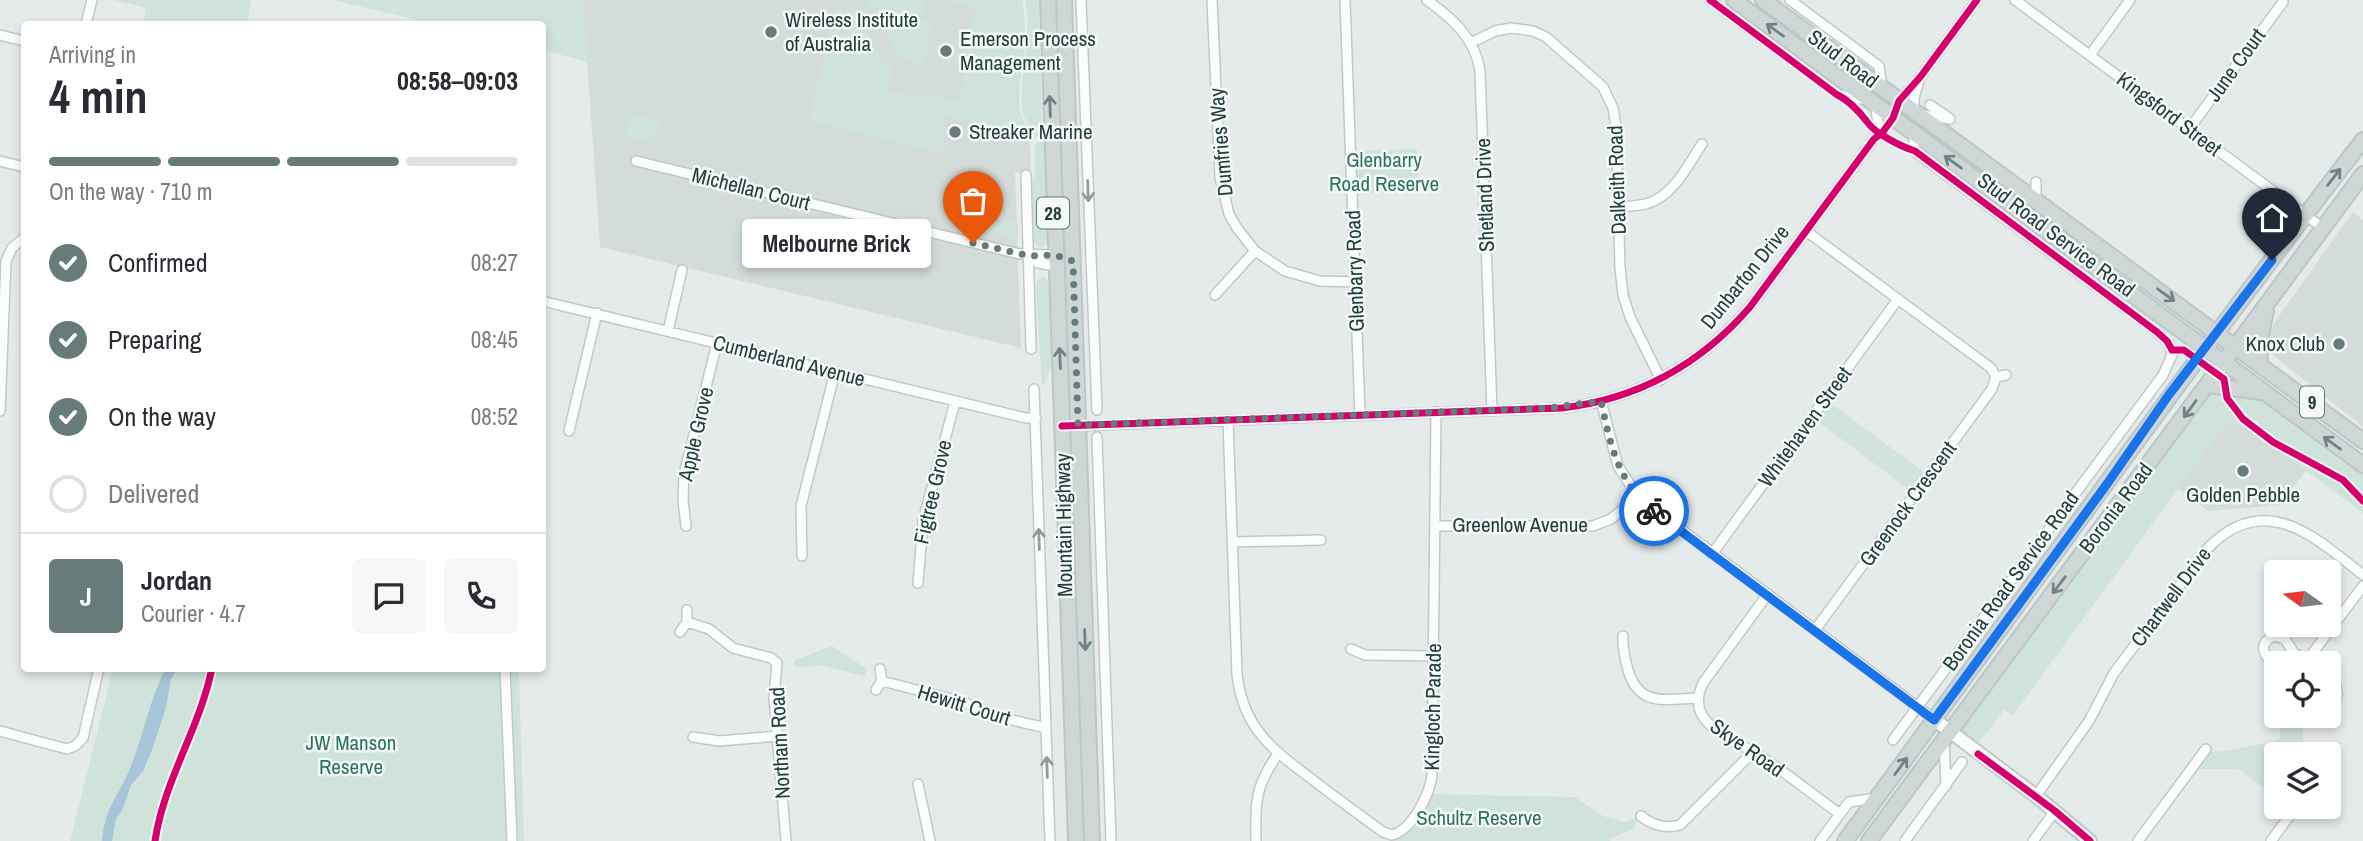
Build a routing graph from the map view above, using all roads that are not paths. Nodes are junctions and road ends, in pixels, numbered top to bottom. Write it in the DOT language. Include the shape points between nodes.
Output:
graph roads {
  1 [pos="92,0"];
  2 [pos="1048,0"];
  3 [pos="1064,0"];
  4 [pos="1082,0"];
  5 [pos="1212,0"];
  6 [pos="1345,0"];
  7 [pos="1427,0"];
  8 [pos="1710,0"];
  9 [pos="1734,0"];
  10 [pos="1763,0"];
  11 [pos="1790,0"];
  12 [pos="1977,0"];
  13 [pos="2015,0"];
  14 [pos="2130,0"];
  15 [pos="2283,2"];
  16 [pos="87,21"];
  17 [pos="0,35"];
  18 [pos="21,40"];
  19 [pos="1471,43"];
  20 [pos="2090,55"];
  21 [pos="1921,76"];
  22 [pos="1882,88"];
  23 [pos="1899,101"];
  24 [pos="1872,102"];
  25 [pos="1930,104"];
  26 [pos="1916,113"];
  27 [pos="1893,118"];
  28 [pos="2189,129"];
  29 [pos="1914,133"];
  30 [pos="1874,139"];
  31 [pos="2363,139"];
  32 [pos="1702,144"];
  33 [pos="0,161"];
  34 [pos="636,161"];
  35 [pos="21,166"];
  36 [pos="1026,174"];
  37 [pos="2363,174"];
  38 [pos="2036,182"];
  39 [pos="2036,202"];
  40 [pos="1618,207"];
  41 [pos="2305,215"];
  42 [pos="2323,228"];
  43 [pos="1806,231"];
  44 [pos="21,240"];
  45 [pos="1255,251"];
  46 [pos="1030,256"];
  47 [pos="1055,261"];
  48 [pos="1073,261"];
  49 [pos="682,270"];
  50 [pos="1356,282"];
  51 [pos="1215,295"];
  52 [pos="1898,299"];
  53 [pos="546,302"];
  54 [pos="2268,303"];
  55 [pos="597,313"];
  56 [pos="2147,324"];
  57 [pos="2172,324"];
  58 [pos="668,331"];
  59 [pos="2217,332"];
  60 [pos="717,343"];
  61 [pos="2236,346"];
  62 [pos="2204,348"];
  63 [pos="1031,349"];
  64 [pos="2172,350"];
  65 [pos="2224,363"];
  66 [pos="2260,364"];
  67 [pos="835,372"];
  68 [pos="1661,380"];
  69 [pos="2207,385"];
  70 [pos="1034,389"];
  71 [pos="2262,392"];
  72 [pos="1601,401"];
  73 [pos="955,402"];
  74 [pos="1097,410"];
  75 [pos="0,411"];
  76 [pos="1492,411"];
  77 [pos="1437,412"];
  78 [pos="1360,415"];
  79 [pos="1036,418"];
  80 [pos="1228,420"];
  81 [pos="1078,425"];
  82 [pos="1062,426"];
  83 [pos="569,432"];
  84 [pos="1097,437"];
  85 [pos="2363,441"];
  86 [pos="2363,465"];
  87 [pos="1080,482"];
  88 [pos="1638,497"];
  89 [pos="1099,500"];
  90 [pos="686,526"];
  91 [pos="1436,526"];
  92 [pos="1082,532"];
  93 [pos="1321,540"];
  94 [pos="1233,542"];
  95 [pos="1065,552"];
  96 [pos="1712,554"];
  97 [pos="802,556"];
  98 [pos="2363,575"];
  99 [pos="918,583"];
  100 [pos="2363,586"];
  101 [pos="1767,595"];
  102 [pos="687,610"];
  103 [pos="687,622"];
  104 [pos="1815,630"];
  105 [pos="680,632"];
  106 [pos="1623,636"];
  107 [pos="1351,649"];
  108 [pos="2293,651"];
  109 [pos="2316,651"];
  110 [pos="2264,652"];
  111 [pos="1434,656"];
  112 [pos="880,669"];
  113 [pos="98,672"];
  114 [pos="505,672"];
  115 [pos="882,681"];
  116 [pos="876,690"];
  117 [pos="1698,698"];
  118 [pos="1918,707"];
  119 [pos="1934,720"];
  120 [pos="1046,728"];
  121 [pos="0,731"];
  122 [pos="778,736"];
  123 [pos="1946,736"];
  124 [pos="693,737"];
  125 [pos="1893,740"];
  126 [pos="2206,749"];
  127 [pos="1753,751"];
  128 [pos="1278,754"];
  129 [pos="1962,762"];
  130 [pos="918,784"];
  131 [pos="1945,786"];
  132 [pos="2036,796"];
  133 [pos="1877,798"];
  134 [pos="2055,811"];
  135 [pos="1840,814"];
  136 [pos="1641,816"];
  137 [pos="2287,819"];
  138 [pos="1050,838"];
  139 [pos="512,841"];
  140 [pos="786,841"];
  141 [pos="930,841"];
  142 [pos="1076,841"];
  143 [pos="1092,841"];
  144 [pos="1111,841"];
  145 [pos="1256,841"];
  146 [pos="1820,841"];
  147 [pos="1846,841"];
  148 [pos="1869,841"];
  149 [pos="1905,841"];
  150 [pos="2032,841"];
  151 [pos="2090,841"];
  152 [pos="2138,841"];
  153 [pos="2271,841"];
  1 -- 16 [label="street"];
  47 -- 2 [label="main road, Mountain Highway / 28, one-way"];
  3 -- 48 [label="main road, Mountain Highway / 28"];
  4 -- 74 [label="street, one-way"];
  5 -- 45 [label="street, Dumfries Way" via="1221,189 1229,214"];
  6 -- 50 [label="street, Glenbarry Road"];
  7 -- 19 [label="street, Shetland Drive" via="1456,23"];
  8 -- 24 [label="street" via="1836,94"];
  24 -- 9 [label="main road, Stud Road, one-way"];
  10 -- 22 [label="main road, Stud Road"];
  11 -- 22 [label="street" via="1879,66"];
  12 -- 21 [label="street"];
  13 -- 20 [label="street, Kingsford Street"];
  14 -- 20 [label="street"];
  15 -- 28 [label="street, June Court"];
  17 -- 18 [label="street"];
  19 -- 40 [label="street, Dalkeith Road" via="1503,29 1533,31 1597,80 1615,117"];
  19 -- 76 [label="street, Shetland Drive" via="1480,76"];
  20 -- 28 [label="street, Kingsford Street"];
  21 -- 23 [label="street"];
  21 -- 26 [label="street" via="1914,98"];
  22 -- 23 [label="main road, Stud Road"];
  23 -- 26 [label="main road, Stud Road"];
  23 -- 27 [label="street, Dunbarton Drive"];
  24 -- 27 [label="main road, Stud Road"];
  24 -- 30 [label="street" via="1878,121"];
  25 -- 26 [label="street" via="1950,119"];
  26 -- 39 [label="main road, Stud Road"];
  27 -- 29 [label="main road, Stud Road"];
  27 -- 30 [label="street, Dunbarton Drive"];
  28 -- 41 [label="street, Kingsford Street"];
  29 -- 56 [label="street, Stud Road Service Road" via="1918,153"];
  57 -- 29 [label="main road, Stud Road, one-way"];
  30 -- 43 [label="street, Dunbarton Drive"];
  41 -- 31 [label="main road, Boronia Road, one-way"];
  32 -- 40 [label="street" via="1661,197 1644,205"];
  33 -- 35 [label="street"];
  34 -- 46 [label="street, Michellan Court"];
  36 -- 46 [label="street"];
  37 -- 42 [label="main road, Boronia Road"];
  38 -- 39 [label="street, Stud Road Service Road"];
  39 -- 59 [label="main road, Stud Road, one-way"];
  40 -- 68 [label="street, Dalkeith Road" via="1623,295"];
  41 -- 42 [label="street, Kingsford Street"];
  41 -- 59 [label="main road, Boronia Road"];
  42 -- 54 [label="main road, Boronia Road"];
  43 -- 52 [label="street, Greenock Crescent"];
  43 -- 68 [label="street, Dunbarton Drive" via="1727,333"];
  44 -- 75 [label="street" via="6,261"];
  45 -- 50 [label="street, Dumfries Way" via="1285,271 1306,278"];
  45 -- 51 [label="street"];
  46 -- 47 [label="street, Michellan Court" via="1038,263"];
  46 -- 63 [label="street"];
  47 -- 48 [label="main road"];
  82 -- 47 [label="main road, Mountain Highway / 28, one-way"];
  48 -- 81 [label="main road, Mountain Highway / 28"];
  49 -- 58 [label="street"];
  50 -- 78 [label="street, Glenbarry Road"];
  52 -- 96 [label="street, Whitehaven Street"];
  52 -- 104 [label="street, Greenock Crescent" via="2001,376"];
  53 -- 55 [label="street, Cumberland Avenue"];
  54 -- 61 [label="main road, Boronia Road"];
  54 -- 66 [label="main road" via="2259,344"];
  55 -- 58 [label="street, Cumberland Avenue"];
  55 -- 83 [label="street"];
  56 -- 57 [label="street"];
  56 -- 64 [label="street, Stud Road Service Road"];
  57 -- 62 [label="main road, Stud Road"];
  58 -- 60 [label="street, Cumberland Avenue"];
  59 -- 61 [label="main road, Stud Road / 9"];
  59 -- 62 [label="main road, Boronia Road"];
  60 -- 67 [label="street, Cumberland Avenue"];
  60 -- 90 [label="street, Apple Grove" via="684,474"];
  61 -- 65 [label="main road, Boronia Road"];
  61 -- 66 [label="main road, Stud Road / 9"];
  62 -- 65 [label="main road, Stud Road"];
  62 -- 119 [label="main road, Boronia Road"];
  64 -- 118 [label="street, Boronia Road Service Road" via="2165,372"];
  65 -- 69 [label="main road, Boronia Road"];
  65 -- 71 [label="main road, Stud Road / 9"];
  66 -- 85 [label="main road, Stud Road / 9"];
  67 -- 73 [label="street, Cumberland Avenue"];
  67 -- 97 [label="street" via="801,506"];
  68 -- 72 [label="street, Dunbarton Drive"];
  69 -- 71 [label="main road"];
  69 -- 123 [label="main road, Boronia Road, one-way"];
  70 -- 79 [label="street"];
  86 -- 71 [label="main road, Stud Road / 9, one-way"];
  72 -- 76 [label="street, Dunbarton Drive"];
  72 -- 88 [label="street" via="1618,466"];
  73 -- 79 [label="street, Cumberland Avenue"];
  73 -- 99 [label="street, Figtree Grove" via="923,522"];
  76 -- 77 [label="street, Dunbarton Drive"];
  77 -- 78 [label="street, Dunbarton Drive"];
  77 -- 91 [label="street, Kingloch Parade"];
  78 -- 80 [label="street, Dunbarton Drive"];
  120 -- 79 [label="street, one-way"];
  80 -- 81 [label="street, Dunbarton Drive"];
  80 -- 94 [label="street, Kingloch Parade"];
  81 -- 82 [label="street, Dunbarton Drive"];
  81 -- 87 [label="main road, Mountain Highway / 28"];
  82 -- 95 [label="main road, Mountain Highway / 28"];
  84 -- 89 [label="street, Mountain Highway"];
  87 -- 89 [label="street"];
  87 -- 92 [label="main road, Mountain Highway / 28"];
  88 -- 91 [label="street, Greenlow Avenue" via="1611,519 1586,527"];
  88 -- 96 [label="street"];
  89 -- 144 [label="street, Mountain Highway"];
  91 -- 111 [label="street, Kingloch Parade"];
  92 -- 95 [label="main road" via="1075,548"];
  92 -- 143 [label="main road, Mountain Highway / 28, one-way"];
  93 -- 94 [label="street"];
  94 -- 128 [label="street, Kingloch Parade" via="1239,690 1255,729"];
  95 -- 142 [label="main road, Mountain Highway / 28"];
  96 -- 101 [label="street"];
  98 -- 132 [label="street, Chartwell Drive" via="2309,533 2283,523 2250,523 2219,537 2114,673 2089,721"];
  100 -- 109 [label="street"];
  101 -- 104 [label="street"];
  101 -- 117 [label="street, Skye Road" via="1707,676"];
  102 -- 103 [label="street"];
  103 -- 105 [label="street"];
  103 -- 122 [label="street, Northam Road" via="709,629 733,648 777,663"];
  104 -- 118 [label="street"];
  106 -- 117 [label="street" via="1630,677 1641,693 1660,700"];
  107 -- 111 [label="street" via="1365,655"];
  108 -- 110 [label="street" via="2286,639 2274,636 2266,642"];
  111 -- 128 [label="street, Kingloch Parade" via="1431,786 1401,832 1383,832"];
  112 -- 115 [label="street"];
  113 -- 121 [label="street" via="83,738 75,747 67,749"];
  114 -- 139 [label="street"];
  115 -- 116 [label="street"];
  115 -- 120 [label="street, Hewitt Court"];
  117 -- 127 [label="street, Skye Road" via="1709,723"];
  118 -- 119 [label="street"];
  118 -- 125 [label="street, Boronia Road Service Road"];
  119 -- 123 [label="street"];
  133 -- 119 [label="main road, Boronia Road, one-way"];
  138 -- 120 [label="street, one-way"];
  122 -- 124 [label="street" via="719,741"];
  122 -- 140 [label="street, Northam Road"];
  123 -- 131 [label="street"];
  123 -- 132 [label="street"];
  123 -- 148 [label="main road, Boronia Road"];
  126 -- 152 [label="street"];
  127 -- 135 [label="street, Skye Road"];
  127 -- 136 [label="street" via="1680,825 1655,824"];
  128 -- 145 [label="street" via="1258,791"];
  129 -- 131 [label="street"];
  130 -- 141 [label="street"];
  131 -- 149 [label="street"];
  132 -- 134 [label="street"];
  133 -- 135 [label="street" via="1851,800"];
  133 -- 147 [label="main road, Boronia Road"];
  134 -- 150 [label="street"];
  134 -- 151 [label="street"];
  135 -- 146 [label="street"];
  137 -- 153 [label="street"];
}
